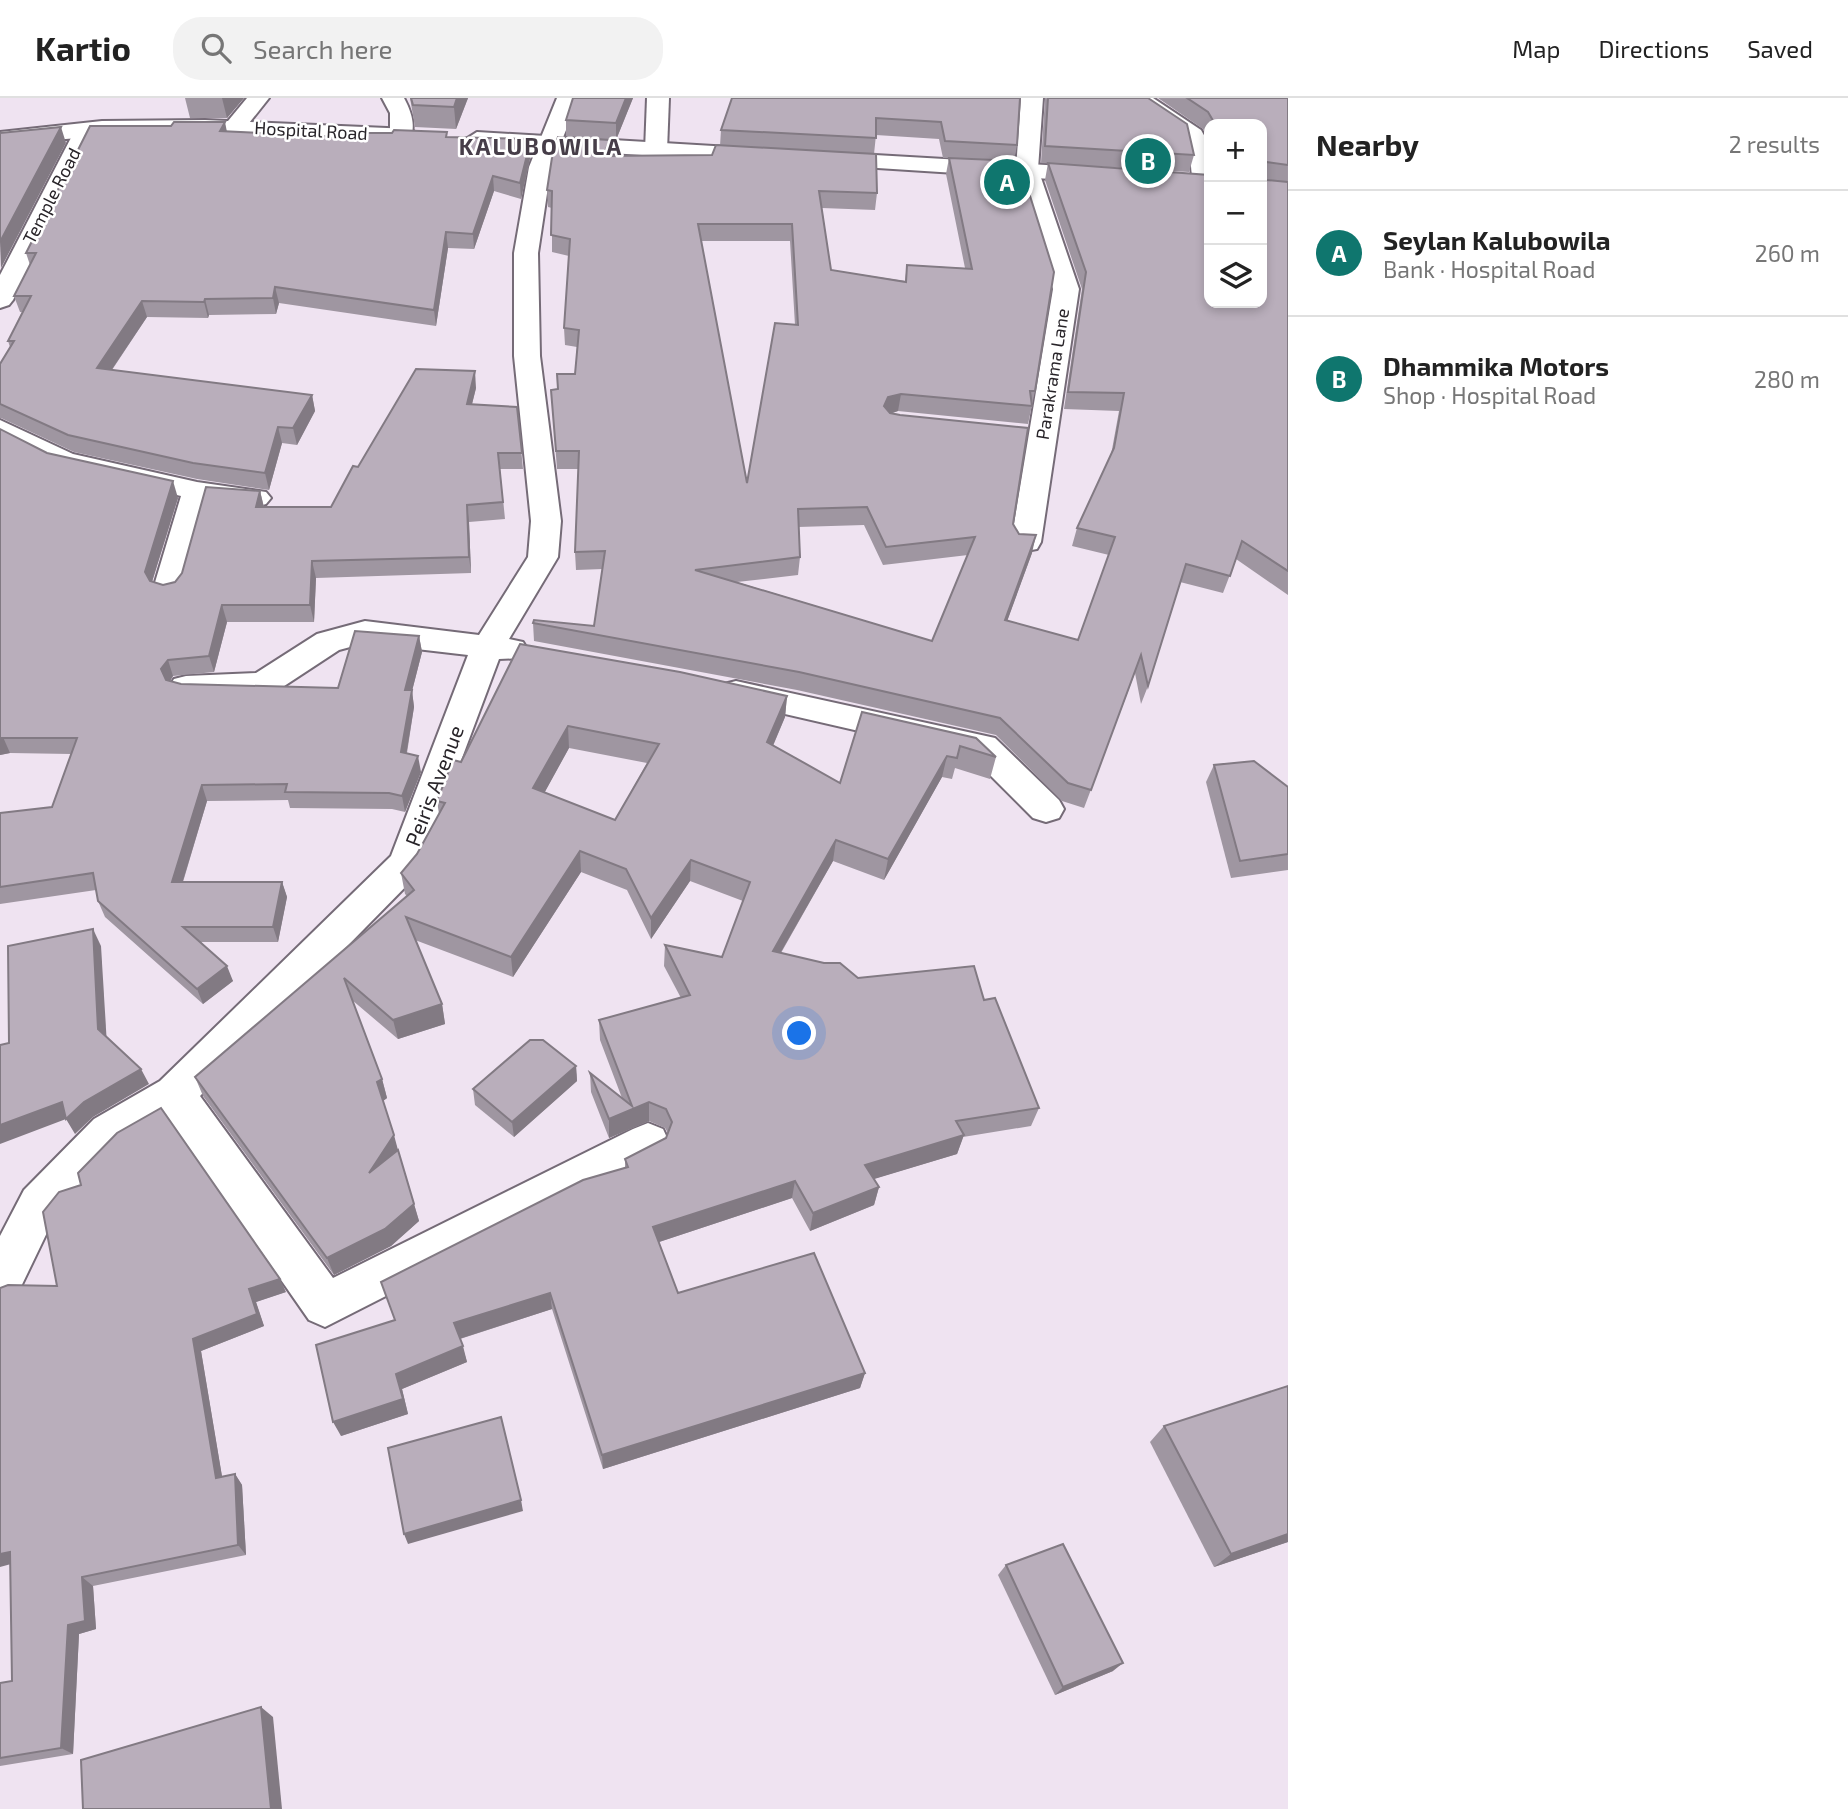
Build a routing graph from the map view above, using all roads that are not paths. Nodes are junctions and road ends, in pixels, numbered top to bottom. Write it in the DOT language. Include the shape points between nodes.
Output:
graph roads {
  1 [pos="258,98"];
  2 [pos="393,98"];
  3 [pos="568,98"];
  4 [pos="658,98"];
  5 [pos="1032,98"];
  6 [pos="1141,98"];
  7 [pos="234,127"];
  8 [pos="86,130"];
  9 [pos="401,136"];
  10 [pos="428,137"];
  11 [pos="455,138"];
  12 [pos="0,139"];
  13 [pos="548,143"];
  14 [pos="656,151"];
  15 [pos="1027,169"];
  16 [pos="1123,176"];
  17 [pos="1178,181"];
  18 [pos="1207,182"];
  19 [pos="1204,183"];
  20 [pos="0,300"];
  21 [pos="0,404"];
  22 [pos="0,414"];
  23 [pos="0,428"];
  24 [pos="197,491"];
  25 [pos="258,498"];
  26 [pos="1026,542"];
  27 [pos="169,589"];
  28 [pos="488,646"];
  29 [pos="543,656"];
  30 [pos="706,685"];
  31 [pos="186,687"];
  32 [pos="1046,809"];
  33 [pos="175,1094"];
  34 [pos="648,1142"];
  35 [pos="0,1282"];
  1 -- 7 [label="street"];
  2 -- 9 [label="street" via="401,113"];
  3 -- 13 [label="street, Peiris Avenue"];
  4 -- 14 [label="street"];
  5 -- 15 [label="street"];
  6 -- 18 [label="street" via="1194,134 1202,147"];
  7 -- 8 [label="street, Hospital Road"];
  7 -- 9 [label="street, Hospital Road"];
  8 -- 12 [label="street, Hospital Road"];
  8 -- 20 [label="street, Temple Road"];
  9 -- 10 [label="street, Hospital Road"];
  11 -- 13 [label="street"];
  13 -- 14 [label="street"];
  13 -- 28 [label="street, Peiris Avenue" via="526,253 527,356 546,522 543,557"];
  14 -- 15 [label="street"];
  15 -- 16 [label="street"];
  15 -- 26 [label="street, Parakrama Lane" via="1066,289 1030,436"];
  17 -- 19 [label="street"];
  21 -- 22 [label="street"];
  23 -- 24 [label="street" via="64,461"];
  24 -- 25 [label="street"];
  24 -- 27 [label="street"];
  28 -- 29 [label="street"];
  28 -- 31 [label="street" via="365,632 328,642 263,684"];
  28 -- 33 [label="street, Peiris Avenue" via="406,863"];
  30 -- 32 [label="street" via="982,747"];
  33 -- 34 [label="street" via="326,1304"];
  33 -- 35 [label="street, Peiris Avenue" via="109,1132 39,1203"];
}
